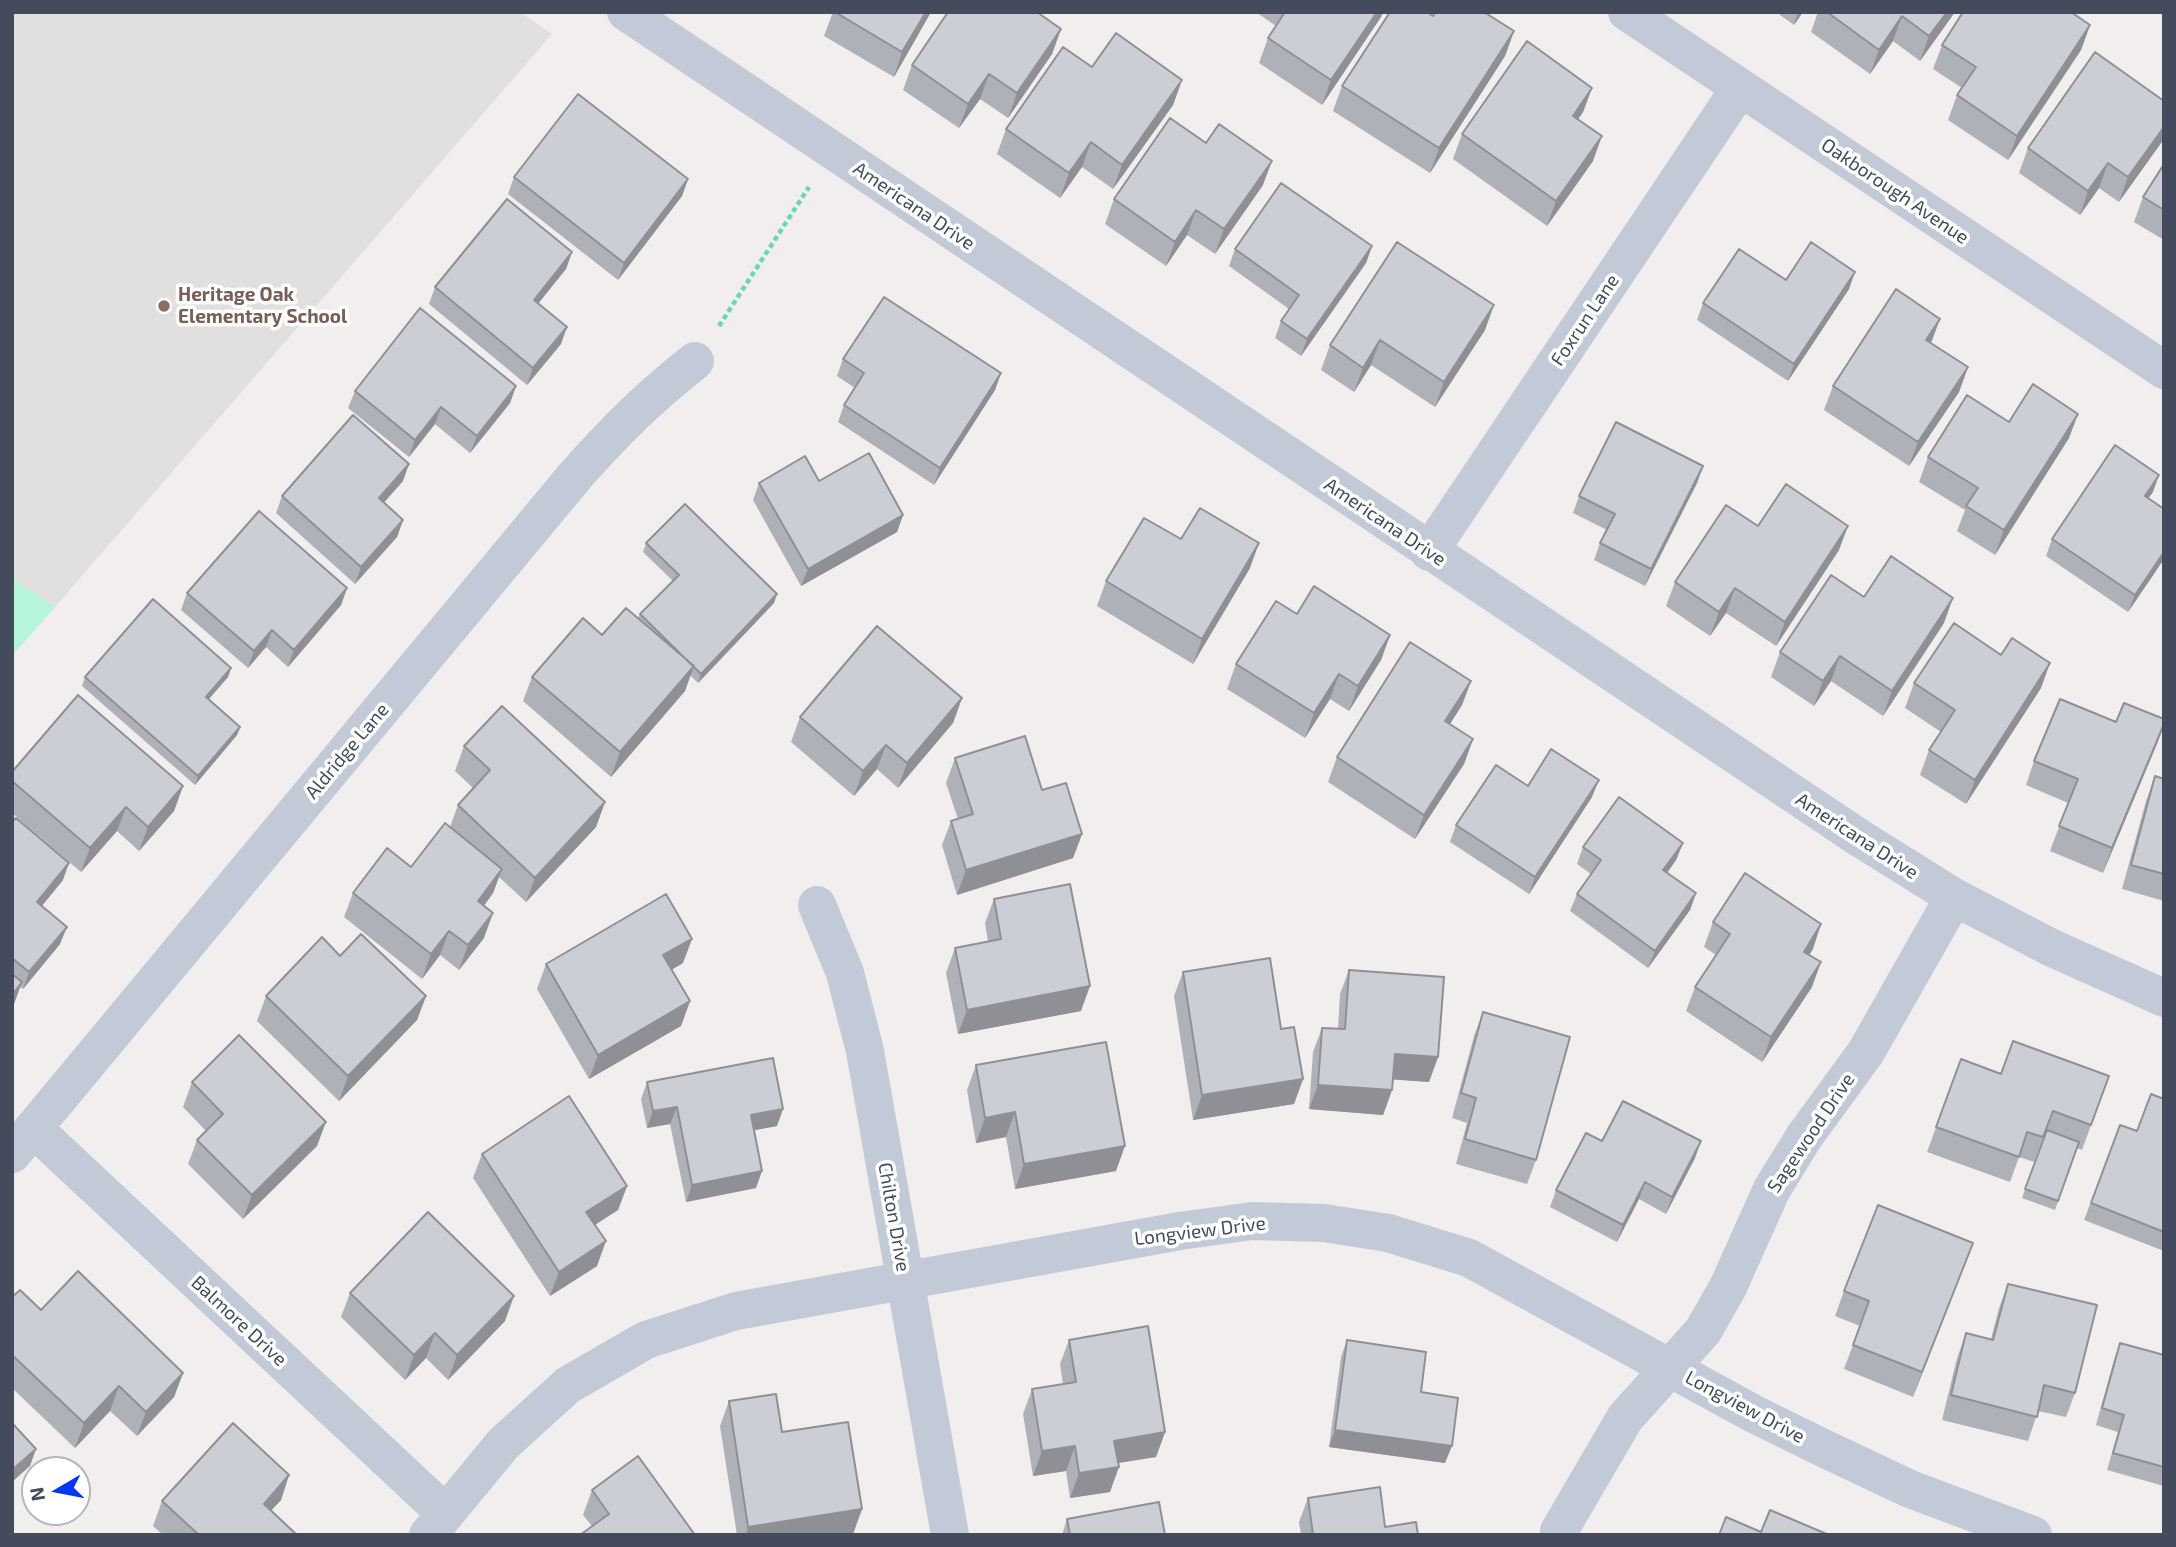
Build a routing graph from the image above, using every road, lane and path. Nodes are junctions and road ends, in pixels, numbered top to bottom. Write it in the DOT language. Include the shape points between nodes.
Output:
graph roads {
  1 [pos="626,12"];
  2 [pos="1627,12"];
  3 [pos="1740,88"];
  4 [pos="832,150"];
  5 [pos="695,361"];
  6 [pos="2164,370"];
  7 [pos="1429,552"];
  8 [pos="1954,897"];
  9 [pos="817,905"];
  10 [pos="2164,998"];
  11 [pos="23,1141"];
  12 [pos="905,1280"];
  13 [pos="1670,1368"];
  14 [pos="437,1524"];
  15 [pos="1559,1531"];
  16 [pos="950,1535"];
  17 [pos="2033,1535"];
  1 -- 4 [label="street, Americana Drive"];
  2 -- 3 [label="street, Oakborough Avenue"];
  3 -- 6 [label="street, Oakborough Avenue"];
  3 -- 7 [label="street, Foxrun Lane"];
  4 -- 5 [label="path"];
  4 -- 7 [label="street, Americana Drive"];
  5 -- 11 [label="street, Aldridge Lane" via="615,430 575,476"];
  7 -- 8 [label="street, Americana Drive"];
  8 -- 10 [label="street, Americana Drive"];
  8 -- 13 [label="street, Sagewood Drive" via="1866,1052 1772,1189 1703,1331"];
  9 -- 12 [label="street, Chilton Drive" via="845,973 865,1051"];
  11 -- 14 [label="street, Balmore Drive"];
  12 -- 13 [label="street, Longview Drive" via="1252,1221 1324,1223 1388,1233 1469,1258"];
  12 -- 14 [label="street, Longview Drive" via="736,1311 646,1340 568,1385 503,1444"];
  12 -- 16 [label="street, Chilton Drive"];
  13 -- 15 [label="street, Sagewood Drive" via="1625,1418"];
  13 -- 17 [label="street, Longview Drive" via="1910,1489"];
}
